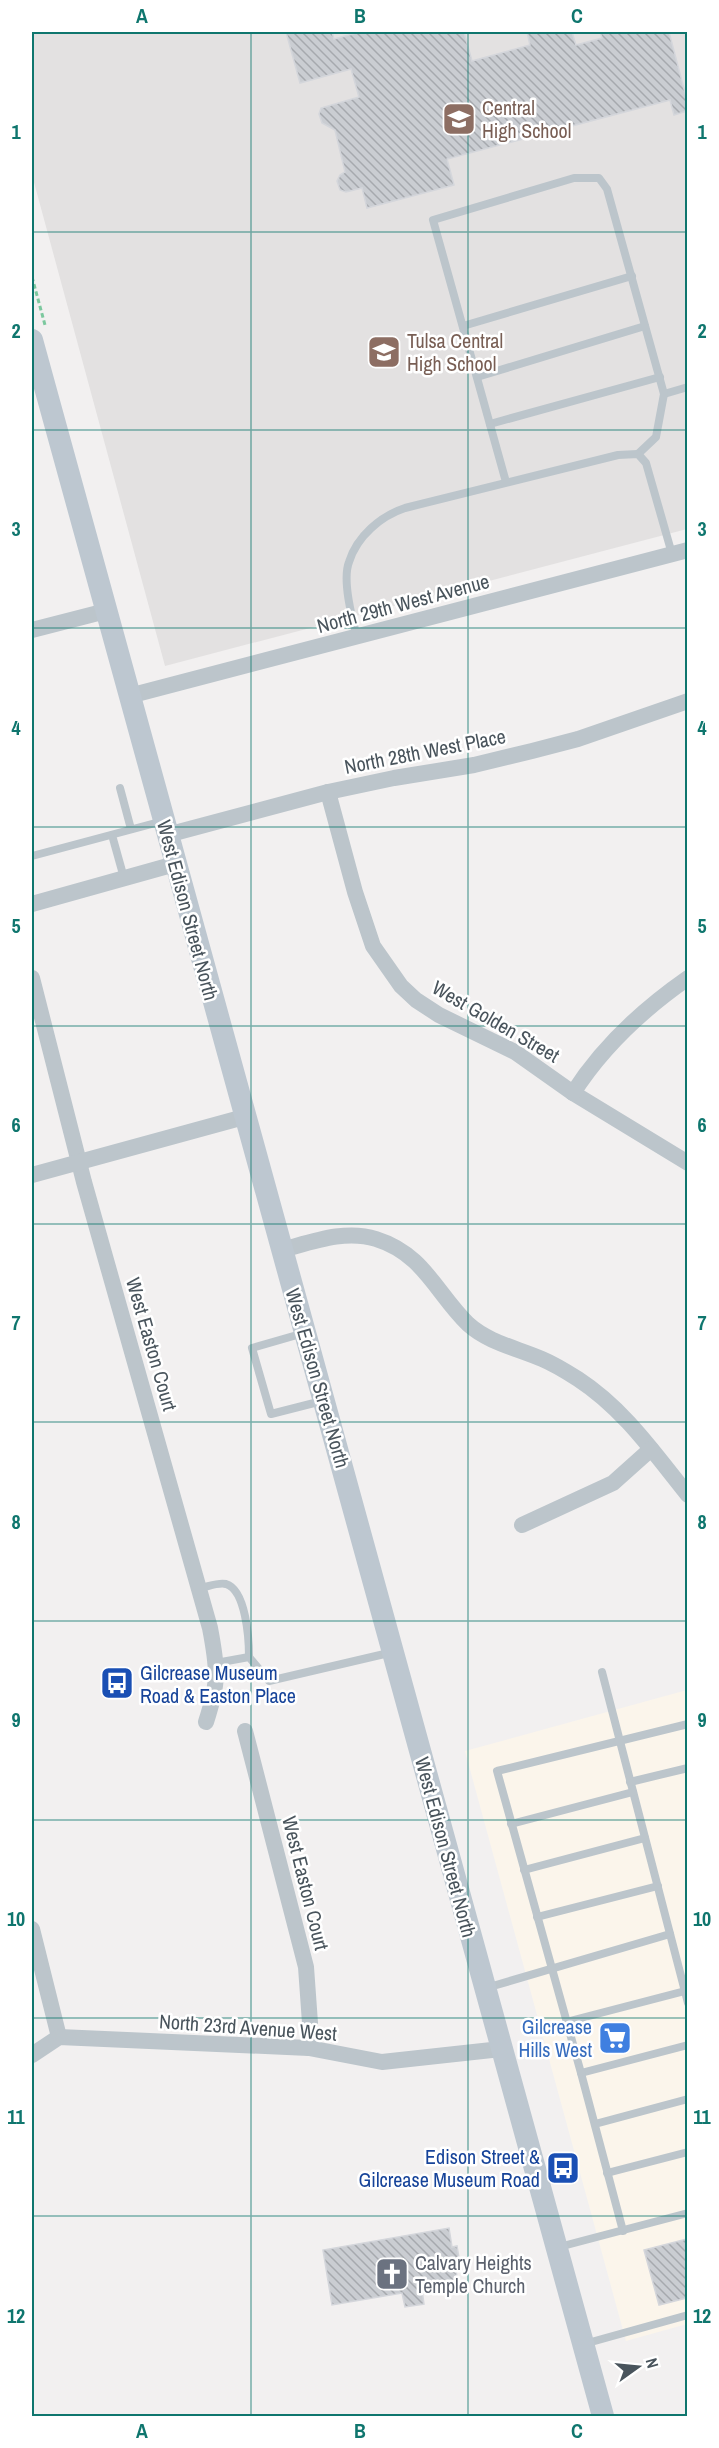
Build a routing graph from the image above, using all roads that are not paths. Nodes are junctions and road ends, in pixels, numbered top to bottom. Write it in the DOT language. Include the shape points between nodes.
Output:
graph roads {
  1 [pos="632,276"];
  2 [pos="463,326"];
  3 [pos="645,326"];
  4 [pos="32,340"];
  5 [pos="477,377"];
  6 [pos="660,377"];
  7 [pos="687,387"];
  8 [pos="664,394"];
  9 [pos="490,424"];
  10 [pos="638,454"];
  11 [pos="506,482"];
  12 [pos="680,552"];
  13 [pos="106,611"];
  14 [pos="32,630"];
  15 [pos="357,637"];
  16 [pos="129,696"];
  17 [pos="687,701"];
  18 [pos="120,788"];
  19 [pos="328,792"];
  20 [pos="165,828"];
  21 [pos="131,829"];
  22 [pos="112,835"];
  23 [pos="32,856"];
  24 [pos="175,864"];
  25 [pos="124,878"];
  26 [pos="32,904"];
  27 [pos="32,978"];
  28 [pos="687,978"];
  29 [pos="573,1093"];
  30 [pos="244,1117"];
  31 [pos="80,1162"];
  32 [pos="687,1163"];
  33 [pos="32,1176"];
  34 [pos="282,1250"];
  35 [pos="305,1333"];
  36 [pos="324,1400"];
  37 [pos="651,1449"];
  38 [pos="687,1495"];
  39 [pos="522,1525"];
  40 [pos="199,1588"];
  41 [pos="393,1652"];
  42 [pos="249,1657"];
  43 [pos="216,1663"];
  44 [pos="602,1672"];
  45 [pos="206,1722"];
  46 [pos="687,1724"];
  47 [pos="245,1731"];
  48 [pos="620,1740"];
  49 [pos="687,1768"];
  50 [pos="630,1782"];
  51 [pos="633,1792"];
  52 [pos="511,1824"];
  53 [pos="645,1838"];
  54 [pos="524,1870"];
  55 [pos="658,1886"];
  56 [pos="537,1917"];
  57 [pos="32,1929"];
  58 [pos="670,1934"];
  59 [pos="552,1969"];
  60 [pos="485,1988"];
  61 [pos="685,1991"];
  62 [pos="687,2003"];
  63 [pos="566,2022"];
  64 [pos="59,2037"];
  65 [pos="687,2045"];
  66 [pos="309,2048"];
  67 [pos="501,2049"];
  68 [pos="32,2055"];
  69 [pos="581,2073"];
  70 [pos="687,2099"];
  71 [pos="594,2124"];
  72 [pos="687,2152"];
  73 [pos="607,2173"];
  74 [pos="687,2213"];
  75 [pos="622,2230"];
  76 [pos="556,2248"];
  77 [pos="687,2315"];
  78 [pos="583,2345"];
  79 [pos="603,2416"];
  1 -- 2 [label="lane"];
  1 -- 2 [label="lane" via="608,189 599,178 574,178 433,220"];
  1 -- 3 [label="lane"];
  2 -- 5 [label="lane"];
  3 -- 5 [label="lane"];
  3 -- 6 [label="lane"];
  4 -- 13 [label="main road, West Edison Street North"];
  5 -- 9 [label="lane"];
  6 -- 8 [label="lane"];
  6 -- 9 [label="lane"];
  7 -- 8 [label="lane"];
  8 -- 10 [label="lane" via="656,437"];
  9 -- 11 [label="lane"];
  10 -- 11 [label="lane" via="618,455"];
  10 -- 12 [label="lane" via="646,463"];
  11 -- 15 [label="lane" via="405,507 372,527 348,563 349,602"];
  12 -- 15 [label="street, North 29th West Avenue"];
  13 -- 14 [label="street"];
  13 -- 16 [label="main road, West Edison Street North"];
  15 -- 16 [label="street, North 29th West Avenue"];
  16 -- 20 [label="main road, West Edison Street North"];
  17 -- 19 [label="street, North 28th West Place" via="544,748"];
  18 -- 21 [label="lane"];
  19 -- 20 [label="street, North 28th West Place"];
  19 -- 29 [label="street, West Golden Street" via="373,946 401,986 439,1015 515,1052"];
  20 -- 21 [label="lane"];
  20 -- 24 [label="main road, West Edison Street North"];
  21 -- 22 [label="lane"];
  22 -- 23 [label="lane"];
  22 -- 25 [label="lane"];
  24 -- 25 [label="street"];
  24 -- 30 [label="main road, West Edison Street North"];
  25 -- 26 [label="street"];
  27 -- 31 [label="street, West Easton Court"];
  28 -- 29 [label="street" via="629,1023 589,1067"];
  29 -- 32 [label="street, West Golden Street"];
  30 -- 31 [label="street"];
  30 -- 34 [label="main road, West Edison Street North"];
  31 -- 33 [label="street"];
  31 -- 40 [label="street, West Easton Court"];
  34 -- 35 [label="main road, West Edison Street North"];
  34 -- 37 [label="street" via="333,1236 377,1239 393,1246 430,1275 469,1324 486,1336 543,1359 578,1379 625,1417"];
  35 -- 36 [label="main road, West Edison Street North"];
  35 -- 36 [label="lane" via="252,1348 271,1414"];
  36 -- 41 [label="main road, West Edison Street North"];
  37 -- 38 [label="street"];
  37 -- 39 [label="street" via="613,1483"];
  40 -- 42 [label="lane" via="224,1583 235,1587 249,1638"];
  40 -- 43 [label="street, West Easton Court"];
  41 -- 42 [label="lane" via="269,1681"];
  41 -- 60 [label="main road, West Edison Street North"];
  42 -- 43 [label="lane"];
  43 -- 45 [label="street, West Easton Court" via="217,1684"];
  44 -- 48 [label="lane"];
  46 -- 48 [label="lane"];
  47 -- 66 [label="street, West Easton Court" via="306,1967"];
  48 -- 50 [label="lane"];
  48 -- 52 [label="lane" via="496,1772"];
  49 -- 50 [label="lane"];
  50 -- 51 [label="lane"];
  51 -- 52 [label="lane"];
  51 -- 53 [label="lane"];
  52 -- 54 [label="lane"];
  53 -- 54 [label="lane"];
  53 -- 55 [label="lane"];
  54 -- 56 [label="lane"];
  55 -- 56 [label="lane"];
  55 -- 58 [label="lane"];
  56 -- 59 [label="lane"];
  57 -- 64 [label="street"];
  58 -- 59 [label="lane"];
  58 -- 61 [label="lane"];
  59 -- 60 [label="lane"];
  59 -- 63 [label="lane"];
  60 -- 67 [label="main road, West Edison Street North"];
  61 -- 62 [label="lane"];
  61 -- 63 [label="lane"];
  63 -- 69 [label="lane"];
  64 -- 66 [label="street, North 23rd Avenue West"];
  64 -- 68 [label="street"];
  65 -- 69 [label="lane"];
  66 -- 67 [label="street, North 23rd Avenue West" via="382,2062"];
  67 -- 76 [label="main road, West Edison Street North"];
  69 -- 71 [label="lane"];
  70 -- 71 [label="lane"];
  71 -- 73 [label="lane"];
  72 -- 73 [label="lane"];
  73 -- 75 [label="lane"];
  74 -- 75 [label="lane"];
  75 -- 76 [label="lane"];
  76 -- 78 [label="main road, West Edison Street North"];
  77 -- 78 [label="lane"];
  78 -- 79 [label="main road, West Edison Street North"];
}
